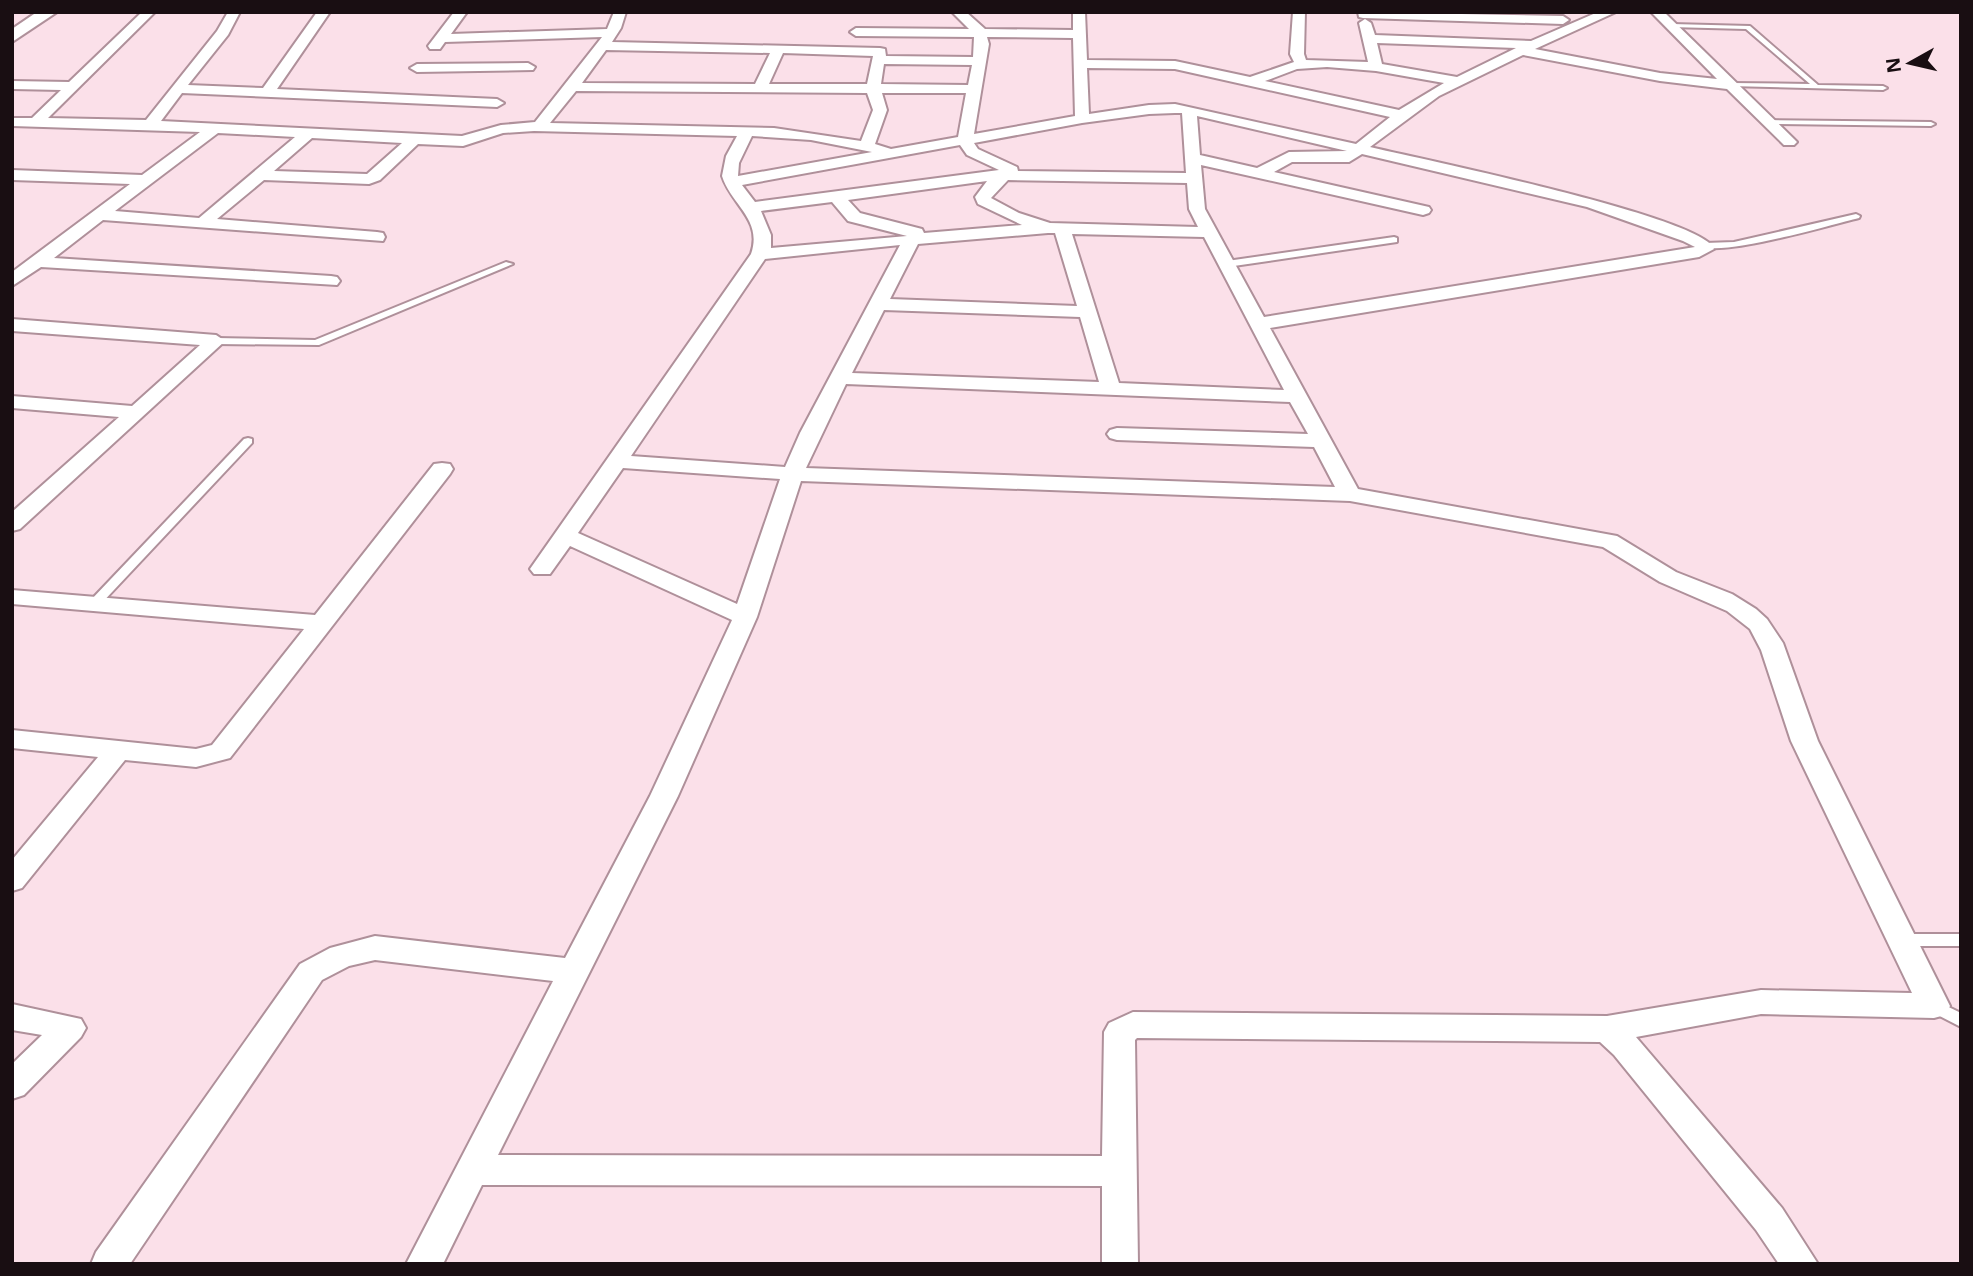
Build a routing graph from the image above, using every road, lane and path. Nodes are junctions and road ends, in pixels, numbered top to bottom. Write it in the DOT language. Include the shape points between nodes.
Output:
graph roads {
  1 [pos="49,12"];
  2 [pos="149,12"];
  3 [pos="234,12"];
  4 [pos="323,12"];
  5 [pos="338,12"];
  6 [pos="461,12"];
  7 [pos="620,12"];
  8 [pos="958,12"];
  9 [pos="1079,12"];
  10 [pos="1298,12"];
  11 [pos="1610,12"];
  12 [pos="1657,12"];
  13 [pos="1363,13"];
  14 [pos="1564,19"];
  15 [pos="1672,26"];
  16 [pos="980,32"];
  17 [pos="1080,34"];
  18 [pos="12,37"];
  19 [pos="441,38"];
  20 [pos="1369,38"];
  21 [pos="608,39"];
  22 [pos="1529,48"];
  23 [pos="778,49"];
  24 [pos="854,50"];
  25 [pos="878,60"];
  26 [pos="979,61"];
  27 [pos="1301,63"];
  28 [pos="1081,64"];
  29 [pos="528,67"];
  30 [pos="1376,67"];
  31 [pos="1458,81"];
  32 [pos="1251,82"];
  33 [pos="404,83"];
  34 [pos="12,85"];
  35 [pos="1731,85"];
  36 [pos="74,86"];
  37 [pos="574,87"];
  38 [pos="761,87"];
  39 [pos="1817,87"];
  40 [pos="873,88"];
  41 [pos="1883,88"];
  42 [pos="179,89"];
  43 [pos="975,89"];
  44 [pos="268,92"];
  45 [pos="497,103"];
  46 [pos="1194,106"];
  47 [pos="1401,115"];
  48 [pos="1082,119"];
  49 [pos="12,122"];
  50 [pos="36,122"];
  51 [pos="1768,122"];
  52 [pos="1931,124"];
  53 [pos="150,125"];
  54 [pos="536,127"];
  55 [pos="215,128"];
  56 [pos="747,131"];
  57 [pos="307,135"];
  58 [pos="414,140"];
  59 [pos="965,141"];
  60 [pos="1788,142"];
  61 [pos="866,147"];
  62 [pos="1359,149"];
  63 [pos="899,153"];
  64 [pos="1193,168"];
  65 [pos="1260,173"];
  66 [pos="1009,174"];
  67 [pos="260,175"];
  68 [pos="12,176"];
  69 [pos="144,180"];
  70 [pos="732,182"];
  71 [pos="836,196"];
  72 [pos="750,208"];
  73 [pos="994,208"];
  74 [pos="1423,210"];
  75 [pos="101,215"];
  76 [pos="1856,216"];
  77 [pos="203,223"];
  78 [pos="1055,229"];
  79 [pos="1209,232"];
  80 [pos="377,237"];
  81 [pos="915,238"];
  82 [pos="1394,240"];
  83 [pos="1704,246"];
  84 [pos="761,254"];
  85 [pos="39,262"];
  86 [pos="509,264"];
  87 [pos="1227,264"];
  88 [pos="12,281"];
  89 [pos="331,281"];
  90 [pos="879,304"];
  91 [pos="1088,312"];
  92 [pos="1258,324"];
  93 [pos="12,325"];
  94 [pos="216,341"];
  95 [pos="839,378"];
  96 [pos="1111,389"];
  97 [pos="1297,396"];
  98 [pos="12,402"];
  99 [pos="135,412"];
  100 [pos="1117,434"];
  101 [pos="248,441"];
  102 [pos="1322,442"];
  103 [pos="617,461"];
  104 [pos="442,469"];
  105 [pos="793,474"];
  106 [pos="1350,494"];
  107 [pos="12,524"];
  108 [pos="565,536"];
  109 [pos="542,569"];
  110 [pos="12,597"];
  111 [pos="94,604"];
  112 [pos="745,617"];
  113 [pos="320,623"];
  114 [pos="12,739"];
  115 [pos="118,750"];
  116 [pos="12,880"];
  117 [pos="1902,940"];
  118 [pos="1961,940"];
  119 [pos="572,971"];
  120 [pos="1934,1006"];
  121 [pos="12,1017"];
  122 [pos="1961,1021"];
  123 [pos="1606,1029"];
  124 [pos="12,1085"];
  125 [pos="472,1170"];
  126 [pos="1121,1171"];
  127 [pos="109,1264"];
  128 [pos="424,1264"];
  129 [pos="1120,1264"];
  130 [pos="1800,1264"];
  1 -- 18 [label="street"];
  2 -- 36 [label="street"];
  3 -- 42 [label="street"];
  4 -- 5 [label="street"];
  4 -- 44 [label="street"];
  6 -- 19 [label="street"];
  7 -- 21 [label="street"];
  8 -- 16 [label="street"];
  9 -- 17 [label="street"];
  10 -- 27 [label="street"];
  11 -- 14 [label="street"];
  12 -- 15 [label="street"];
  13 -- 14 [label="street"];
  13 -- 20 [label="street"];
  14 -- 22 [label="street"];
  15 -- 35 [label="street"];
  15 -- 39 [label="lane" via="1748,27"];
  16 -- 17 [label="street"];
  16 -- 24 [label="street" via="856,27"];
  16 -- 26 [label="street"];
  17 -- 28 [label="street"];
  19 -- 21 [label="street"];
  19 -- 33 [label="street"];
  20 -- 22 [label="street"];
  20 -- 30 [label="street"];
  21 -- 23 [label="street"];
  21 -- 37 [label="street"];
  22 -- 31 [label="street"];
  22 -- 35 [label="street" via="1660,77"];
  23 -- 24 [label="street"];
  23 -- 38 [label="street"];
  24 -- 25 [label="street" via="879,51"];
  25 -- 26 [label="street"];
  25 -- 40 [label="street"];
  26 -- 43 [label="street"];
  27 -- 30 [label="street"];
  27 -- 32 [label="street"];
  28 -- 32 [label="street" via="1167,64 1224,81"];
  28 -- 48 [label="street"];
  29 -- 33 [label="street"];
  30 -- 31 [label="street"];
  31 -- 47 [label="street"];
  32 -- 47 [label="street"];
  33 -- 44 [label="street"];
  33 -- 45 [label="street"];
  34 -- 36 [label="street"];
  35 -- 39 [label="lane"];
  35 -- 51 [label="street"];
  36 -- 50 [label="street"];
  37 -- 38 [label="street"];
  37 -- 54 [label="street"];
  38 -- 40 [label="street"];
  39 -- 41 [label="lane"];
  40 -- 43 [label="street"];
  40 -- 61 [label="street" via="880,110"];
  42 -- 44 [label="street"];
  42 -- 53 [label="street"];
  43 -- 59 [label="street"];
  46 -- 48 [label="street"];
  46 -- 62 [label="street"];
  46 -- 64 [label="street"];
  47 -- 62 [label="street"];
  48 -- 59 [label="street"];
  49 -- 50 [label="street"];
  50 -- 53 [label="street"];
  51 -- 52 [label="lane"];
  51 -- 60 [label="street"];
  53 -- 55 [label="street"];
  54 -- 56 [label="street"];
  54 -- 58 [label="street" via="501,129 463,141"];
  55 -- 57 [label="street"];
  55 -- 69 [label="street"];
  56 -- 61 [label="street" via="811,136"];
  56 -- 70 [label="street" via="730,166"];
  57 -- 58 [label="street"];
  57 -- 67 [label="street"];
  58 -- 67 [label="street" via="374,177"];
  59 -- 63 [label="street"];
  59 -- 66 [label="street" via="972,152 1011,168"];
  61 -- 63 [label="street"];
  62 -- 65 [label="street" via="1346,158 1289,157"];
  62 -- 83 [label="street" via="1592,203"];
  63 -- 70 [label="street"];
  64 -- 65 [label="street"];
  64 -- 66 [label="street"];
  64 -- 79 [label="street" via="1197,209"];
  65 -- 74 [label="street"];
  66 -- 71 [label="street"];
  66 -- 73 [label="street" via="983,197"];
  67 -- 77 [label="street"];
  68 -- 69 [label="street"];
  69 -- 75 [label="street"];
  70 -- 72 [label="street"];
  71 -- 72 [label="street"];
  71 -- 81 [label="street" via="854,216"];
  72 -- 84 [label="street" via="765,236"];
  73 -- 78 [label="street"];
  73 -- 81 [label="street" via="976,219"];
  75 -- 77 [label="street"];
  75 -- 85 [label="street"];
  76 -- 83 [label="lane" via="1734,245"];
  77 -- 80 [label="street"];
  78 -- 79 [label="street"];
  78 -- 81 [label="street"];
  78 -- 91 [label="street"];
  79 -- 87 [label="street"];
  81 -- 84 [label="street"];
  81 -- 90 [label="street"];
  82 -- 87 [label="lane"];
  83 -- 92 [label="street" via="1699,252"];
  84 -- 103 [label="street"];
  85 -- 88 [label="street"];
  85 -- 89 [label="street"];
  86 -- 94 [label="lane" via="316,343"];
  87 -- 92 [label="street"];
  90 -- 91 [label="street"];
  90 -- 95 [label="street"];
  91 -- 96 [label="street"];
  92 -- 97 [label="street"];
  93 -- 94 [label="street"];
  94 -- 99 [label="street"];
  95 -- 96 [label="street"];
  95 -- 105 [label="street"];
  96 -- 97 [label="street"];
  97 -- 102 [label="street"];
  98 -- 99 [label="street"];
  99 -- 107 [label="street"];
  100 -- 102 [label="street"];
  101 -- 111 [label="lane"];
  102 -- 106 [label="street"];
  103 -- 105 [label="street"];
  103 -- 108 [label="street"];
  104 -- 113 [label="street"];
  105 -- 106 [label="street"];
  105 -- 112 [label="street"];
  106 -- 117 [label="street" via="1609,541 1626,547 1668,577 1731,603 1758,622 1769,640 1809,755"];
  108 -- 109 [label="street"];
  108 -- 112 [label="street"];
  110 -- 111 [label="street"];
  111 -- 113 [label="street"];
  112 -- 119 [label="street" via="664,796"];
  113 -- 115 [label="street" via="220,752 196,758"];
  114 -- 115 [label="street"];
  115 -- 116 [label="street"];
  117 -- 118 [label="lane"];
  117 -- 120 [label="street"];
  119 -- 125 [label="street"];
  119 -- 127 [label="street" via="375,948 341,956 312,972"];
  120 -- 122 [label="lane"];
  120 -- 123 [label="street" via="1761,1002"];
  121 -- 124 [label="street" via="70,1028"];
  123 -- 126 [label="street" via="1133,1025 1120,1032 1119,1040"];
  123 -- 130 [label="street" via="1769,1219"];
  125 -- 126 [label="street"];
  125 -- 128 [label="street"];
  126 -- 129 [label="street"];
}
